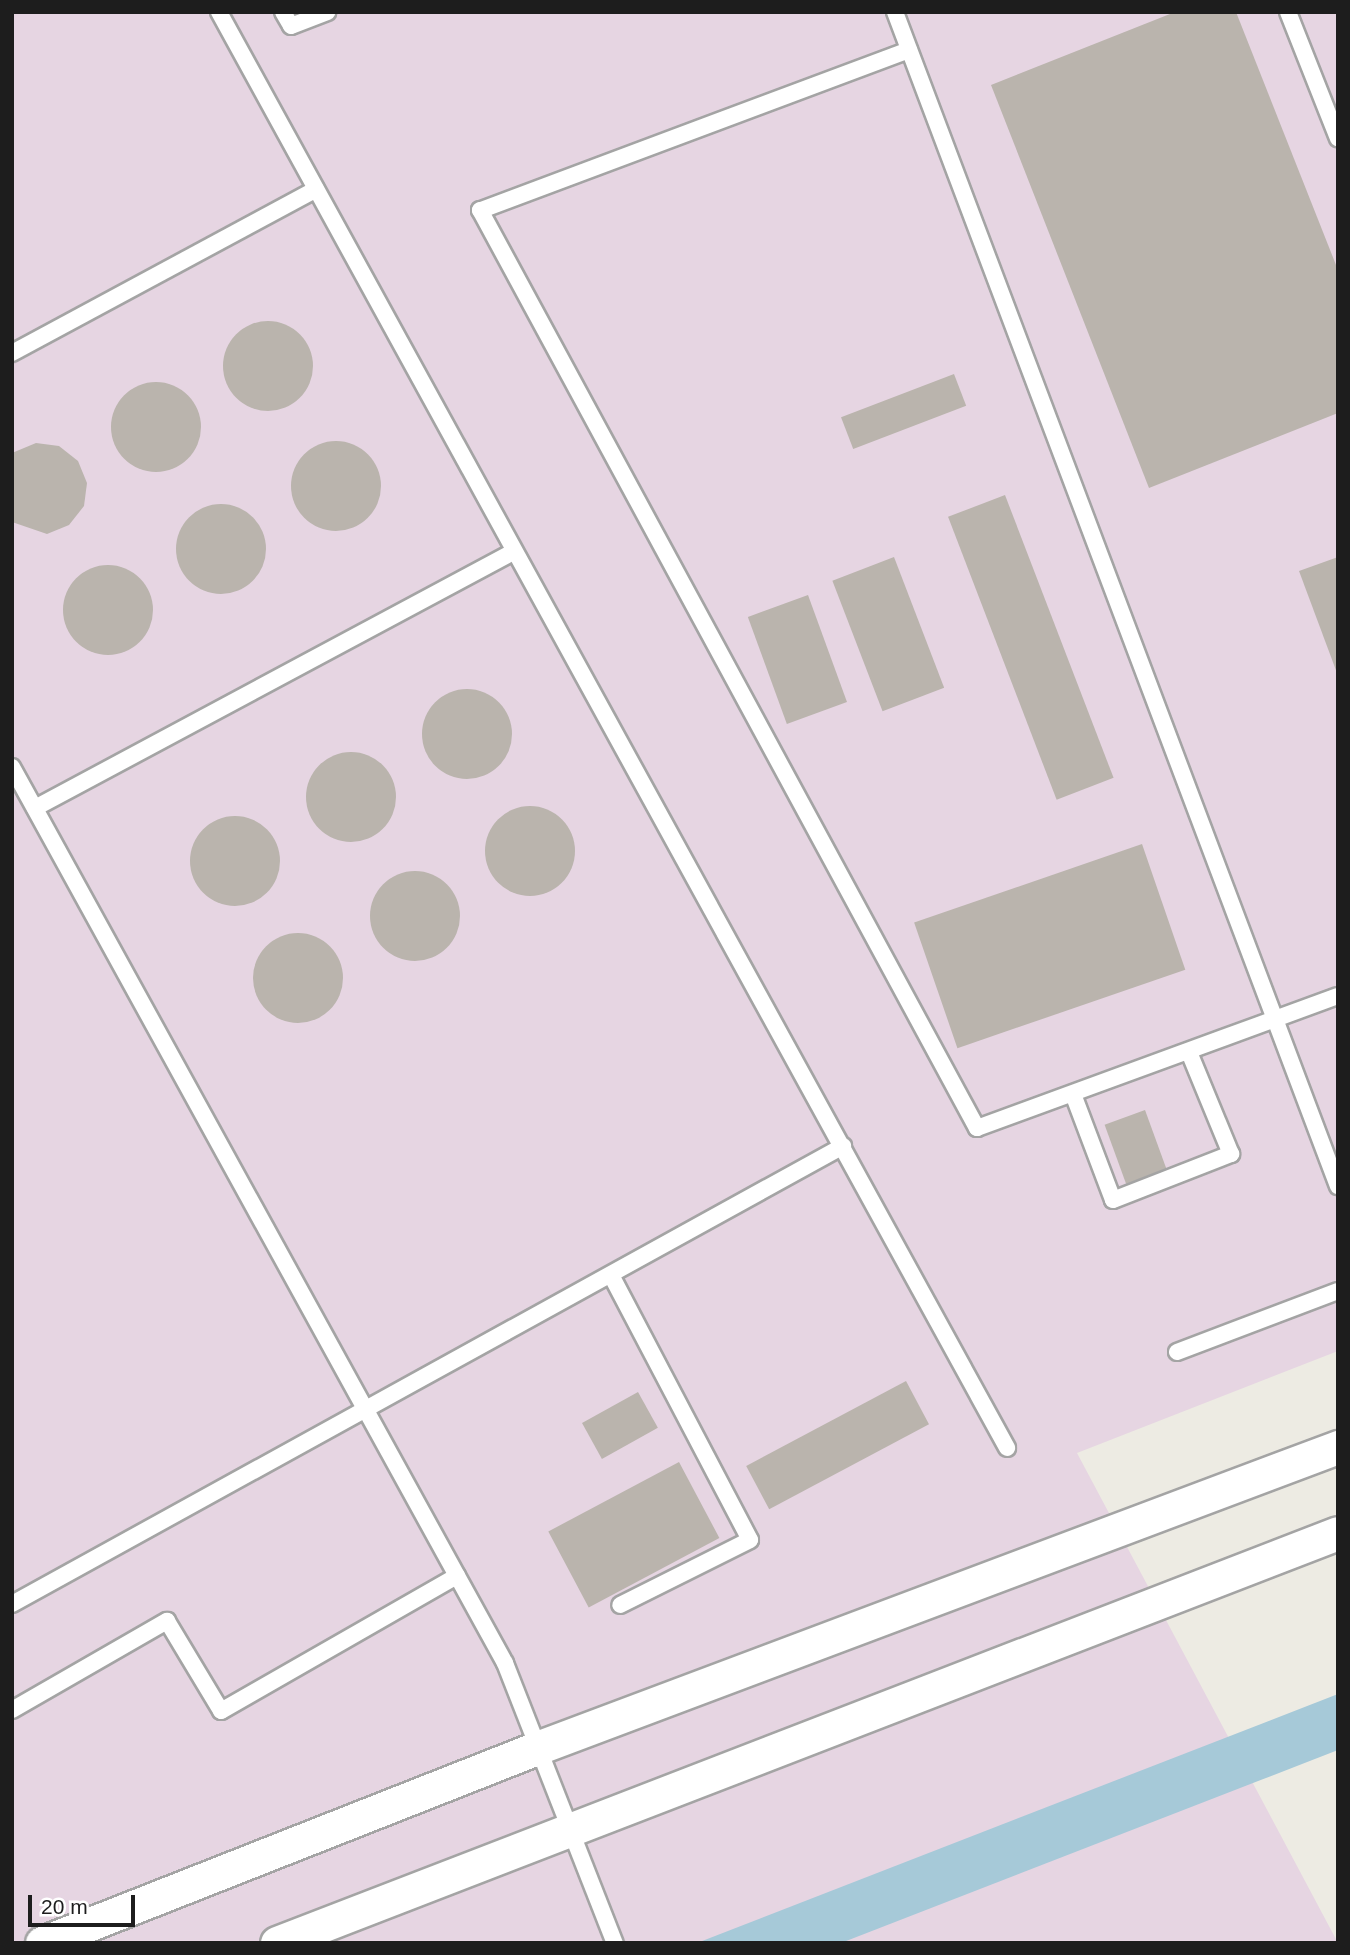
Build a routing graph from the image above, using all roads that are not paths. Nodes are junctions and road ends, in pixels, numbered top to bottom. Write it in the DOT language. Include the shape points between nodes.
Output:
graph roads {
  1 [pos="219,12"];
  2 [pos="284,12"];
  3 [pos="327,12"];
  4 [pos="895,12"];
  5 [pos="1288,12"];
  6 [pos="909,50"];
  7 [pos="1338,138"];
  8 [pos="316,189"];
  9 [pos="12,353"];
  10 [pos="513,552"];
  11 [pos="12,767"];
  12 [pos="35,808"];
  13 [pos="1338,996"];
  14 [pos="1275,1021"];
  15 [pos="1189,1052"];
  16 [pos="1073,1094"];
  17 [pos="843,1146"];
  18 [pos="1338,1186"];
  19 [pos="611,1275"];
  20 [pos="1338,1292"];
  21 [pos="1177,1352"];
  22 [pos="366,1411"];
  23 [pos="1338,1447"];
  24 [pos="1007,1448"];
  25 [pos="1338,1533"];
  26 [pos="457,1576"];
  27 [pos="12,1604"];
  28 [pos="620,1605"];
  29 [pos="12,1710"];
  30 [pos="537,1748"];
  31 [pos="571,1829"];
  32 [pos="612,1939"];
  33 [pos="42,1943"];
  34 [pos="276,1943"];
  1 -- 8 [label="lane"];
  2 -- 3 [label="lane" via="291,26"];
  4 -- 6 [label="lane"];
  5 -- 7 [label="lane"];
  6 -- 14 [label="lane"];
  6 -- 16 [label="lane" via="480,210 977,1128"];
  8 -- 9 [label="lane"];
  8 -- 10 [label="lane"];
  10 -- 12 [label="lane"];
  10 -- 17 [label="lane"];
  11 -- 12 [label="lane"];
  12 -- 22 [label="lane"];
  13 -- 14 [label="lane"];
  14 -- 15 [label="lane"];
  14 -- 18 [label="lane"];
  15 -- 16 [label="lane"];
  15 -- 16 [label="lane" via="1231,1154 1113,1200"];
  17 -- 19 [label="lane"];
  17 -- 24 [label="lane"];
  19 -- 22 [label="lane"];
  19 -- 28 [label="lane" via="750,1540"];
  20 -- 21 [label="lane"];
  22 -- 26 [label="lane"];
  22 -- 27 [label="lane"];
  23 -- 30 [label="street"];
  25 -- 31 [label="street"];
  26 -- 29 [label="lane" via="221,1712 167,1621"];
  26 -- 30 [label="lane" via="505,1663"];
  30 -- 31 [label="lane"];
  30 -- 33 [label="street"];
  31 -- 32 [label="lane"];
  31 -- 34 [label="street"];
}
